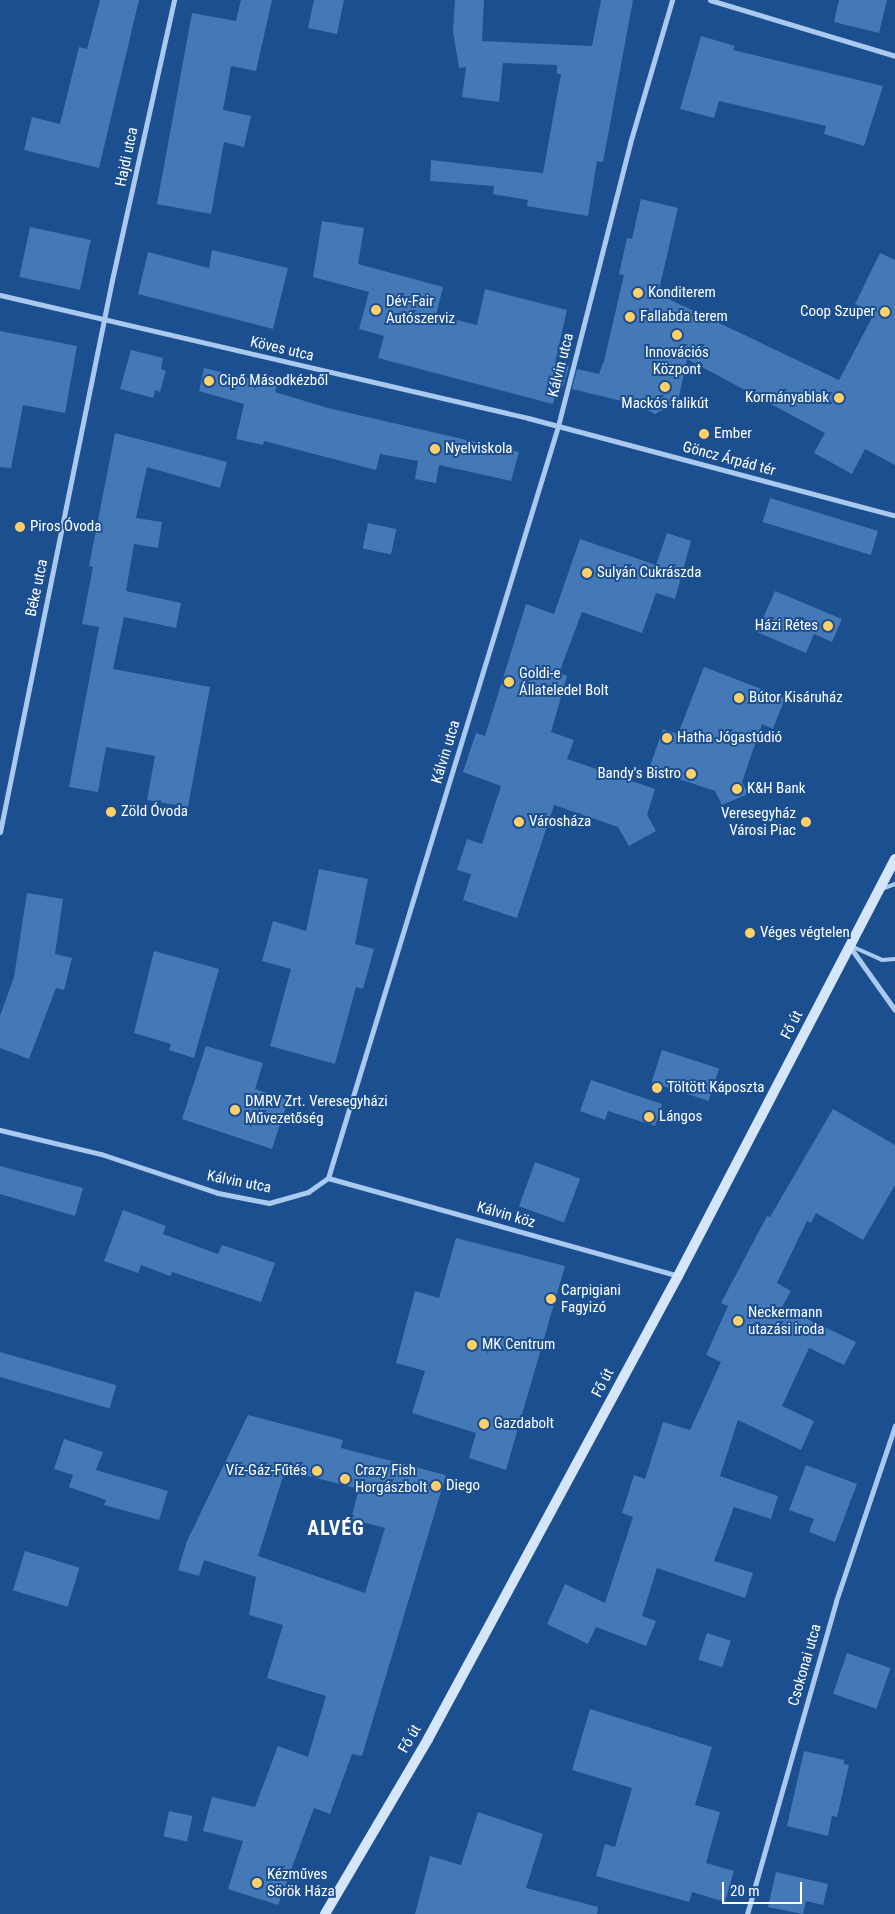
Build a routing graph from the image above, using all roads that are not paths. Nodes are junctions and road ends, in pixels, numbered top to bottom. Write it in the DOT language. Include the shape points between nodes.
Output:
graph roads {
  1 [pos="174,0"];
  2 [pos="672,0"];
  3 [pos="710,0"];
  4 [pos="895,56"];
  5 [pos="0,294"];
  6 [pos="104,320"];
  7 [pos="558,426"];
  8 [pos="893,515"];
  9 [pos="0,832"];
  10 [pos="895,859"];
  11 [pos="895,884"];
  12 [pos="878,891"];
  13 [pos="849,945"];
  14 [pos="895,959"];
  15 [pos="895,1010"];
  16 [pos="0,1130"];
  17 [pos="328,1178"];
  18 [pos="678,1276"];
  19 [pos="895,1426"];
  20 [pos="325,1914"];
  21 [pos="747,1914"];
  1 -- 6 [label="street, Hajdi utca"];
  2 -- 7 [label="street, Kálvin utca" via="630,143"];
  3 -- 4 [label="street"];
  5 -- 6 [label="street, Köves utca"];
  6 -- 7 [label="street, Köves utca"];
  6 -- 9 [label="street, Béke utca"];
  7 -- 8 [label="street, Göncz Árpád tér"];
  7 -- 17 [label="street, Kálvin utca"];
  10 -- 12 [label="main road, Fő út"];
  11 -- 12 [label="lane"];
  12 -- 13 [label="main road, Fő út"];
  13 -- 14 [label="lane" via="882,960"];
  13 -- 15 [label="street"];
  13 -- 18 [label="main road, Fő út"];
  16 -- 17 [label="street, Kálvin utca" via="101,1154 218,1193 269,1203 308,1192"];
  17 -- 18 [label="street, Kálvin köz"];
  18 -- 20 [label="main road, Fő út" via="428,1739"];
  19 -- 21 [label="street, Csokonai utca" via="836,1601"];
}
